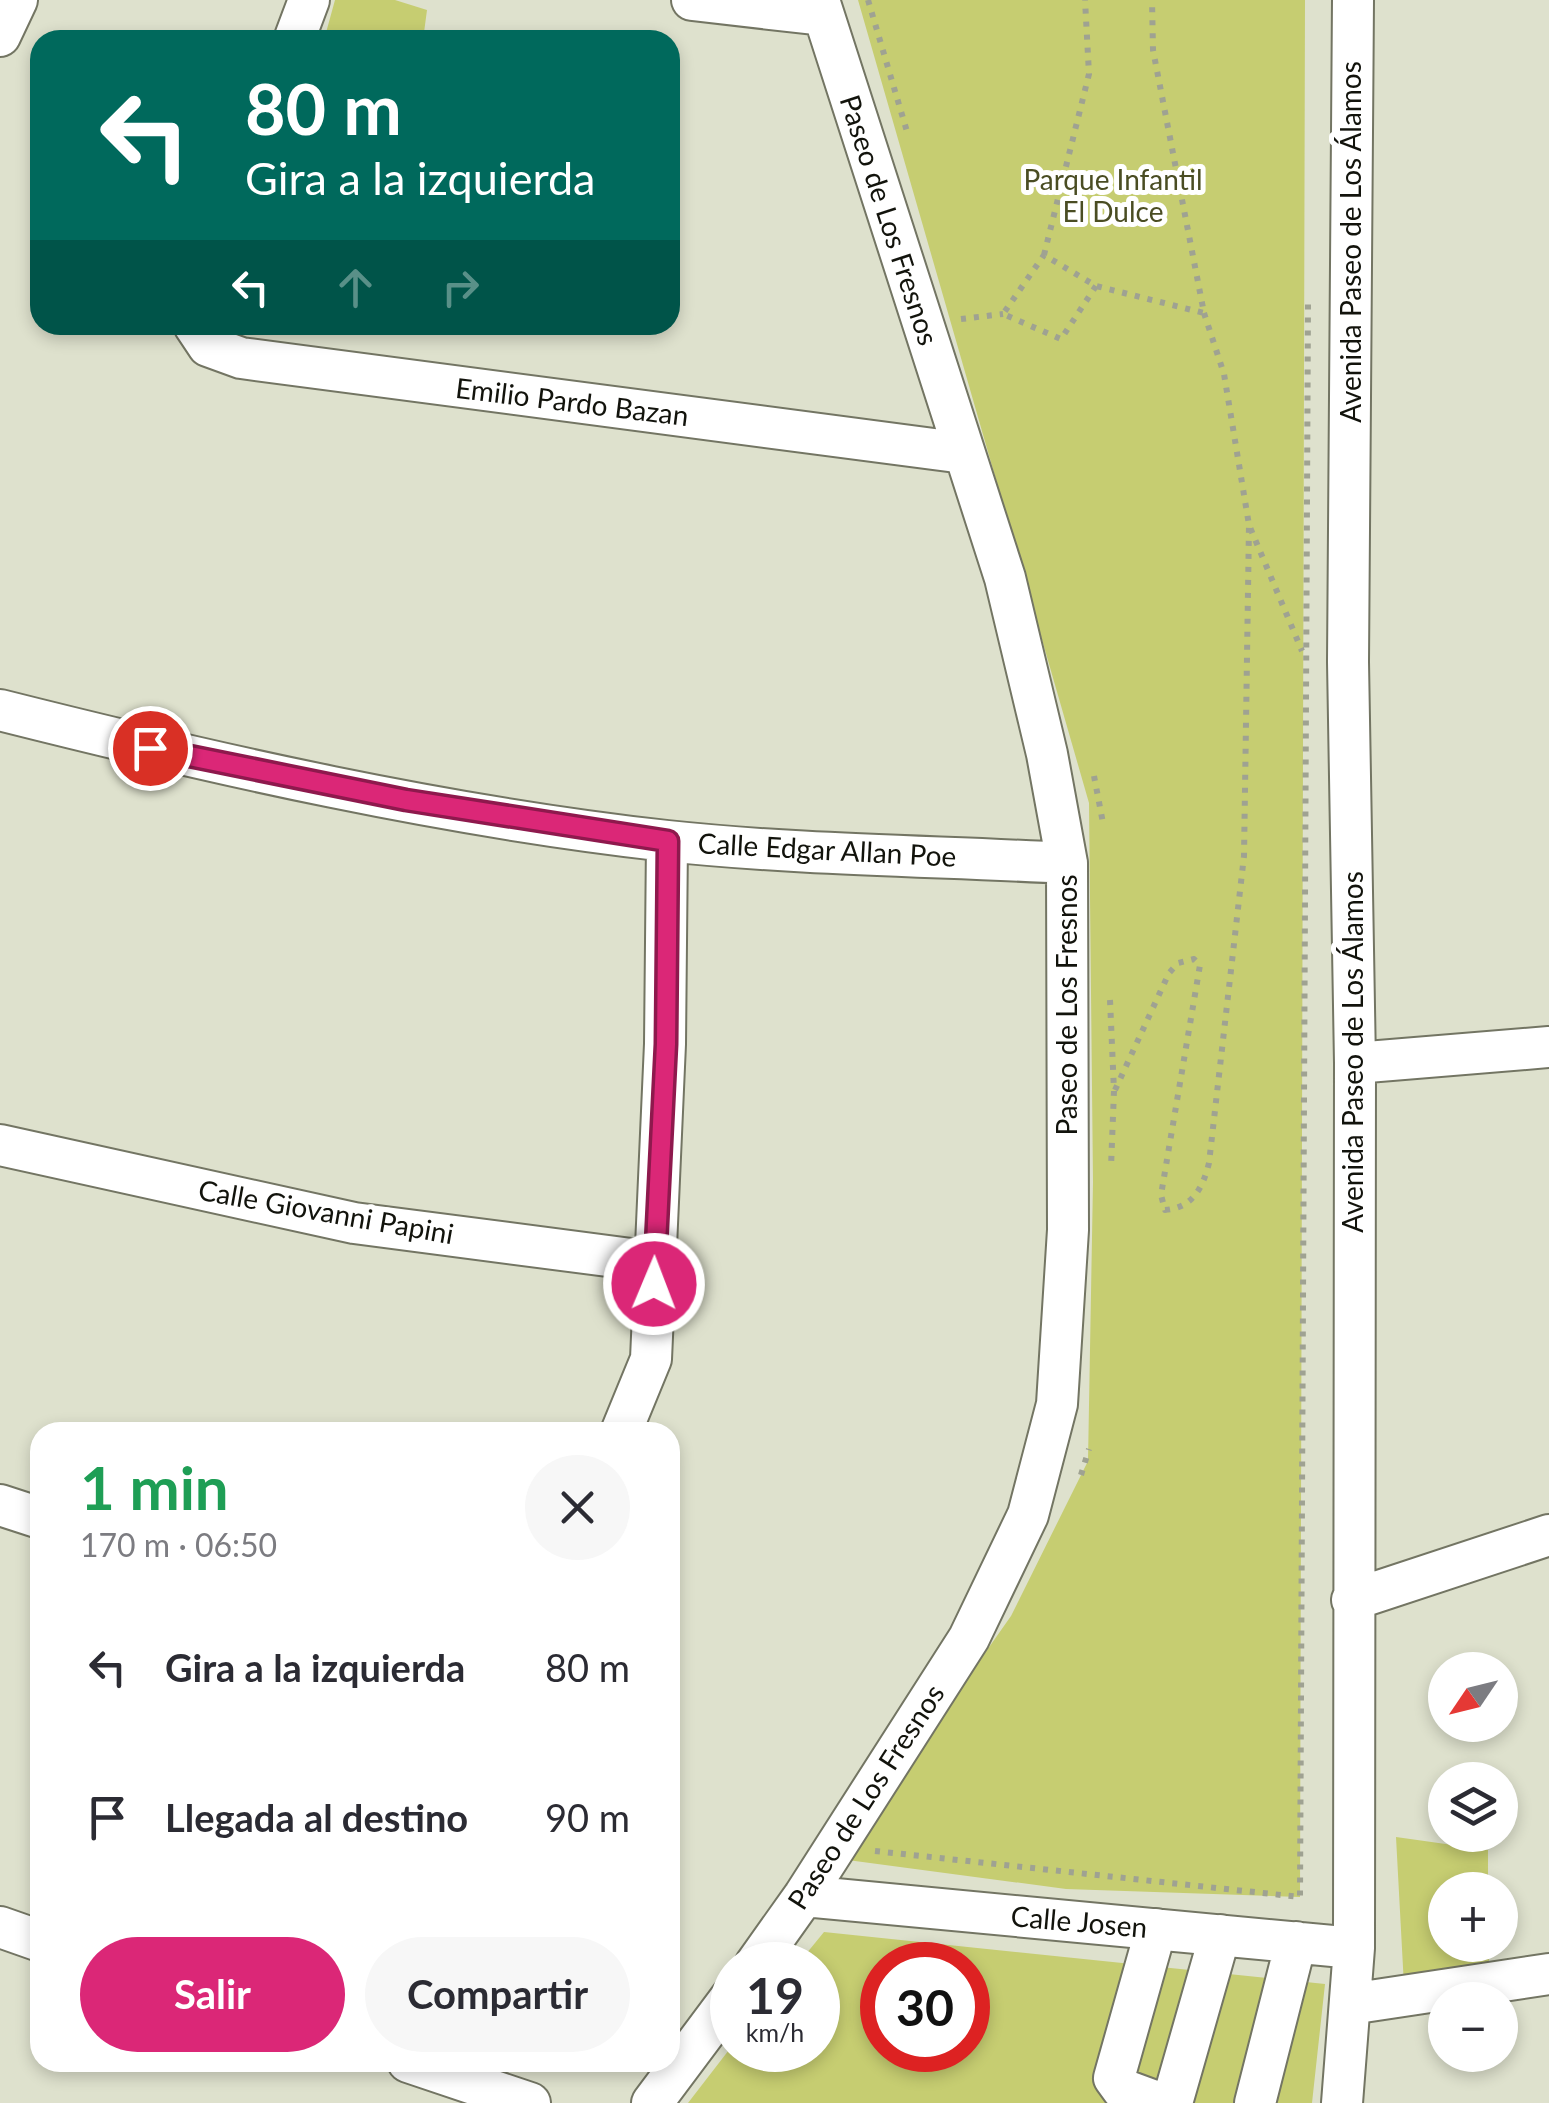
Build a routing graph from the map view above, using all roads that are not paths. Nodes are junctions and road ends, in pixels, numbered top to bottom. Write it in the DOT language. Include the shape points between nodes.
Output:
graph roads {
  1 [pos="18,0"];
  2 [pos="309,0"];
  3 [pos="692,0"];
  4 [pos="1353,0"];
  5 [pos="821,7"];
  6 [pos="298,30"];
  7 [pos="0,36"];
  8 [pos="201,335"];
  9 [pos="964,453"];
  10 [pos="0,710"];
  11 [pos="668,841"];
  12 [pos="1067,863"];
  13 [pos="1549,1047"];
  14 [pos="1354,1063"];
  15 [pos="0,1145"];
  16 [pos="654,1262"];
  17 [pos="624,1422"];
  18 [pos="0,1505"];
  19 [pos="30,1515"];
  20 [pos="1549,1535"];
  21 [pos="1352,1600"];
  22 [pos="804,1896"];
  23 [pos="0,1928"];
  24 [pos="1156,1930"];
  25 [pos="1220,1935"];
  26 [pos="30,1938"];
  27 [pos="771,1942"];
  28 [pos="1296,1942"];
  29 [pos="1354,1948"];
  30 [pos="1549,1974"];
  31 [pos="1350,2004"];
  32 [pos="710,2025"];
  33 [pos="680,2066"];
  34 [pos="438,2072"];
  35 [pos="675,2072"];
  36 [pos="530,2103"];
  37 [pos="652,2103"];
  38 [pos="1160,2103"];
  39 [pos="1172,2103"];
  40 [pos="1255,2103"];
  41 [pos="1342,2103"];
  1 -- 7 [label="street"];
  2 -- 6 [label="street"];
  3 -- 5 [label="street"];
  4 -- 14 [label="street, Avenida Paseo de Los Álamos" via="1348,662"];
  5 -- 9 [label="street, Paseo de Los Fresnos"];
  8 -- 9 [label="street, Emilio Pardo Bazan" via="208,346 241,358"];
  9 -- 12 [label="street, Paseo de Los Fresnos" via="1005,578"];
  10 -- 11 [label="street, Calle Edgar Allan Poe" via="406,800"];
  11 -- 12 [label="street, Calle Edgar Allan Poe"];
  11 -- 16 [label="street"];
  12 -- 22 [label="street, Paseo de Los Fresnos" via="1068,1230 1057,1404 1042,1473 968,1638"];
  13 -- 14 [label="street"];
  14 -- 21 [label="street, Avenida Paseo de Los Álamos"];
  15 -- 16 [label="street, Calle Giovanni Papini" via="354,1223"];
  16 -- 17 [label="street" via="651,1360"];
  18 -- 19 [label="street"];
  20 -- 21 [label="street"];
  21 -- 29 [label="street, Avenida Paseo de Los Álamos"];
  22 -- 24 [label="street, Calle Josen"];
  22 -- 27 [label="street, Paseo de Los Fresnos"];
  23 -- 26 [label="street"];
  24 -- 25 [label="street, Calle Josen"];
  24 -- 38 [label="street" via="1114,2078 1122,2089"];
  25 -- 28 [label="street, Calle Josen"];
  25 -- 39 [label="street"];
  28 -- 29 [label="street, Calle Josen"];
  28 -- 40 [label="street"];
  29 -- 31 [label="street, Avenida Paseo de Los Álamos"];
  30 -- 31 [label="street"];
  31 -- 41 [label="street, Avenida Paseo de Los Álamos"];
  32 -- 33 [label="street"];
  34 -- 36 [label="street"];
  35 -- 37 [label="street"];
}
